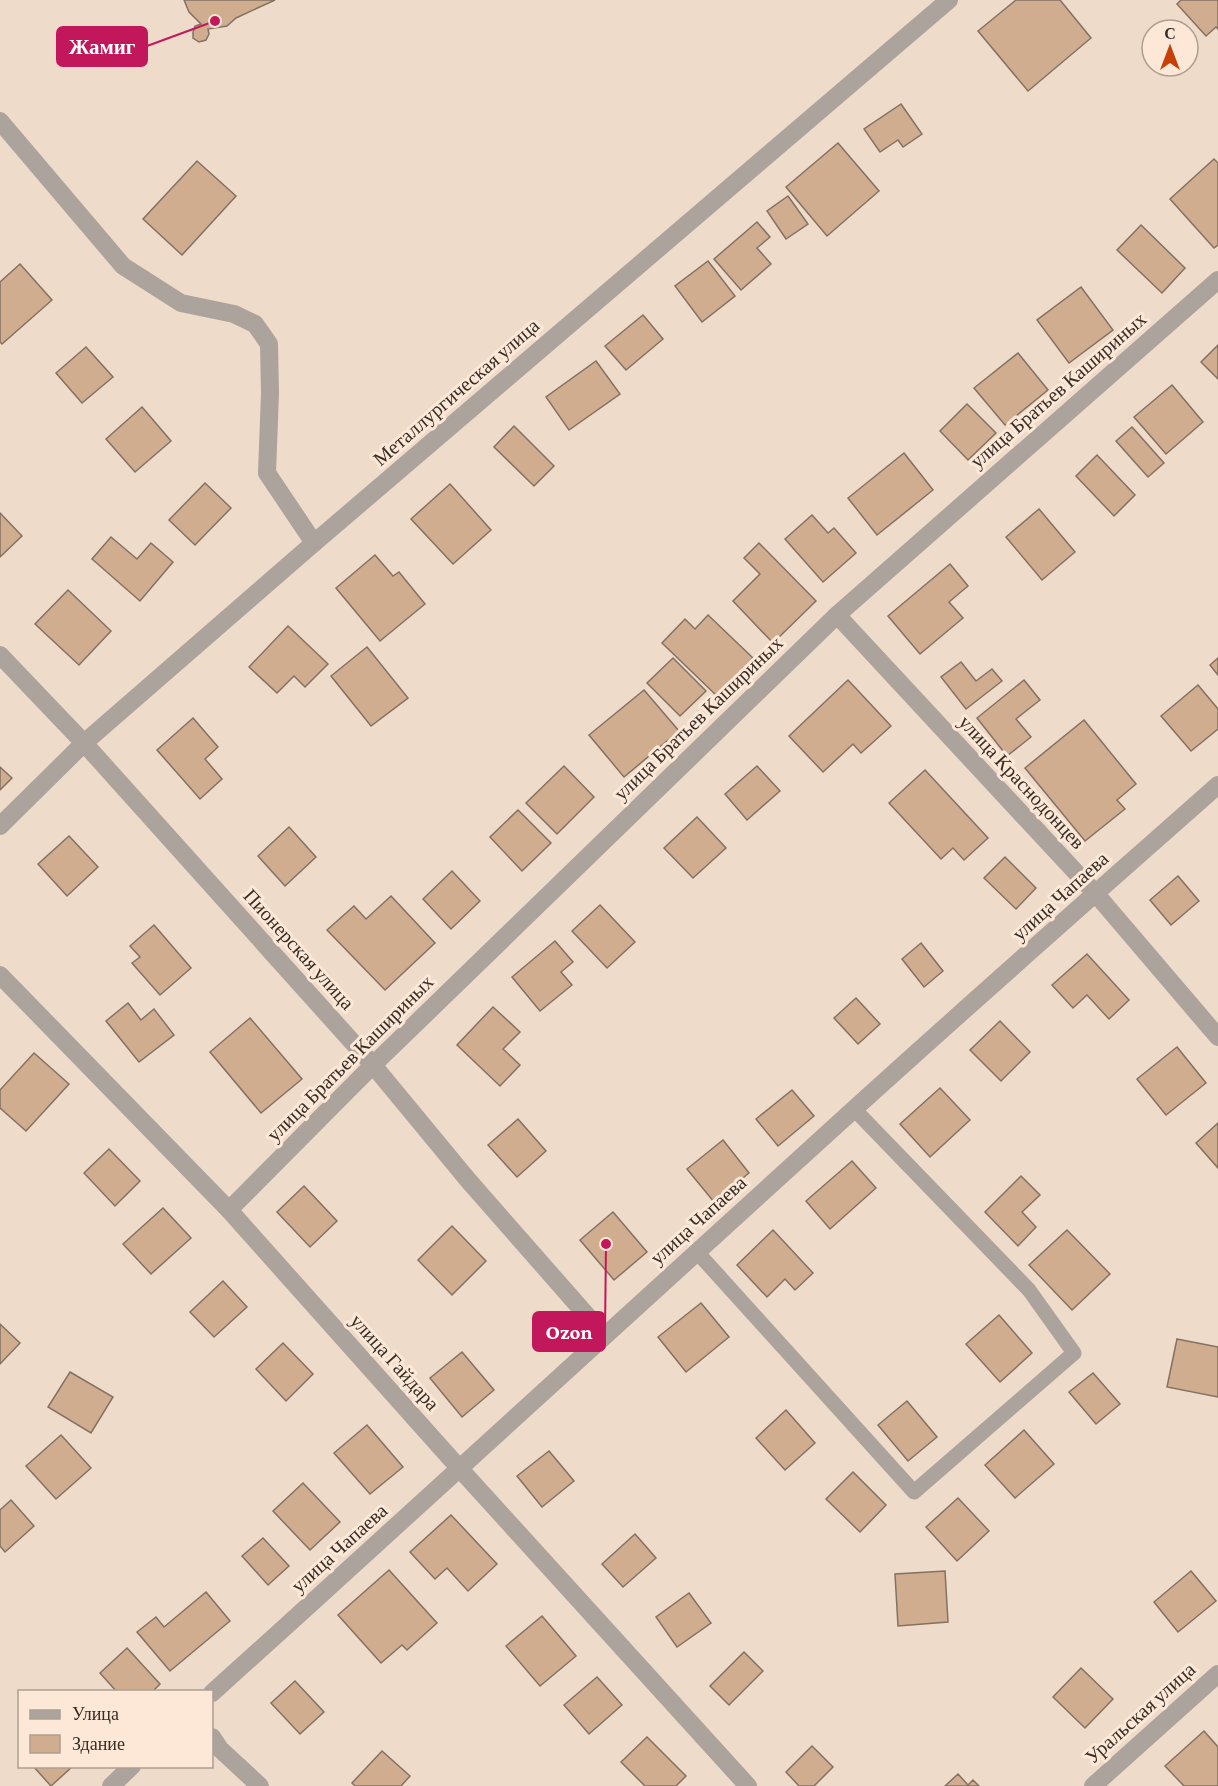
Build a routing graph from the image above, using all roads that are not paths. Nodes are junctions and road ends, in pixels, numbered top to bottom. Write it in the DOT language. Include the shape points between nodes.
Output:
graph roads {
  1 [pos="949,0"];
  2 [pos="0,121"];
  3 [pos="1218,280"];
  4 [pos="314,543"];
  5 [pos="837,615"];
  6 [pos="0,655"];
  7 [pos="84,743"];
  8 [pos="1218,784"];
  9 [pos="0,826"];
  10 [pos="1096,894"];
  11 [pos="0,975"];
  12 [pos="1218,1037"];
  13 [pos="373,1065"];
  14 [pos="854,1109"];
  15 [pos="229,1210"];
  16 [pos="697,1252"];
  17 [pos="604,1335"];
  18 [pos="460,1469"];
  19 [pos="1218,1674"];
  20 [pos="213,1692"];
  21 [pos="213,1738"];
  22 [pos="131,1768"];
  23 [pos="117,1784"];
  24 [pos="260,1786"];
  25 [pos="748,1786"];
  26 [pos="1093,1786"];
  1 -- 4 [label="street, Металлургическая улица"];
  2 -- 4 [label="street" via="123,266 182,303 234,314 255,324 269,344 267,473"];
  3 -- 5 [label="street, улица Братьев Кашириных"];
  4 -- 7 [label="street, Металлургическая улица"];
  5 -- 10 [label="street, улица Краснодонцев"];
  5 -- 13 [label="street, улица Братьев Кашириных"];
  6 -- 7 [label="street, Пионерская улица"];
  7 -- 9 [label="street, Металлургическая улица"];
  7 -- 13 [label="street, Пионерская улица"];
  8 -- 10 [label="street, улица Чапаева"];
  10 -- 12 [label="street, улица Краснодонцев"];
  10 -- 14 [label="street, улица Чапаева"];
  11 -- 15 [label="street, улица Гайдара"];
  13 -- 15 [label="street, улица Братьев Кашириных"];
  13 -- 17 [label="street, Пионерская улица"];
  14 -- 16 [label="street, улица Чапаева"];
  14 -- 16 [label="lane" via="1029,1290 1074,1353 914,1492"];
  15 -- 18 [label="street, улица Гайдара"];
  16 -- 17 [label="street, улица Чапаева"];
  17 -- 18 [label="street, улица Чапаева"];
  18 -- 20 [label="street, улица Чапаева"];
  18 -- 25 [label="street, улица Гайдара"];
  19 -- 26 [label="street, Уральская улица"];
  21 -- 24 [label="street"];
  22 -- 23 [label="street"];
}
